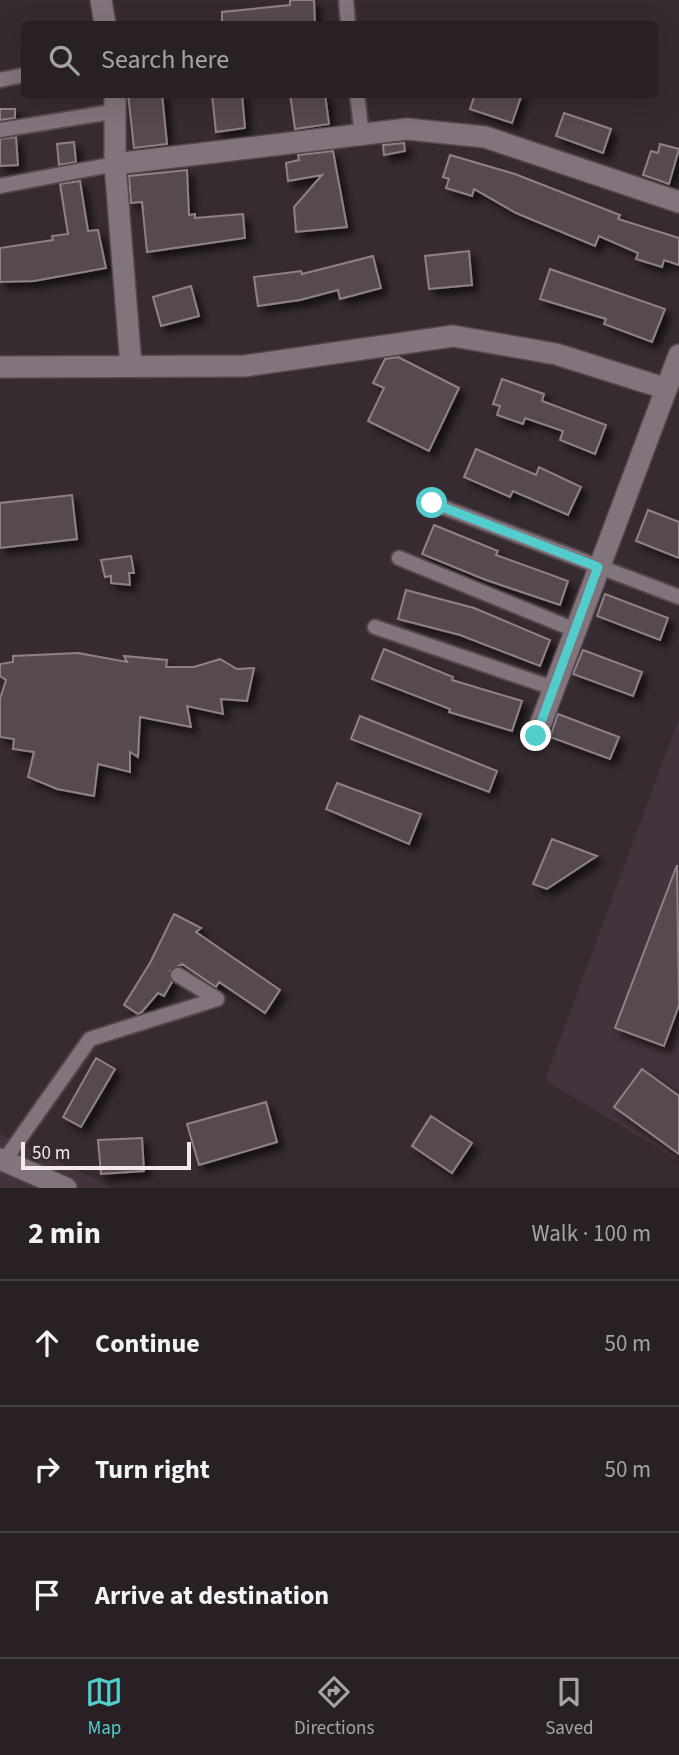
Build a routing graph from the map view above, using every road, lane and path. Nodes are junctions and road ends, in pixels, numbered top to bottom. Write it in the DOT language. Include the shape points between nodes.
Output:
graph roads {
  1 [pos="101,0"];
  2 [pos="345,0"];
  3 [pos="104,21"];
  4 [pos="348,21"];
  5 [pos="21,76"];
  6 [pos="0,80"];
  7 [pos="357,98"];
  8 [pos="116,103"];
  9 [pos="0,130"];
  10 [pos="362,136"];
  11 [pos="115,164"];
  12 [pos="0,186"];
  13 [pos="679,202"];
  14 [pos="679,355"];
  15 [pos="131,366"];
  16 [pos="0,367"];
  17 [pos="672,391"];
  18 [pos="432,503"];
  19 [pos="399,558"];
  20 [pos="598,567"];
  21 [pos="679,597"];
  22 [pos="374,627"];
  23 [pos="575,630"];
  24 [pos="553,688"];
  25 [pos="536,736"];
  26 [pos="178,975"];
  27 [pos="2,1160"];
  28 [pos="66,1188"];
  1 -- 3 [label="street"];
  2 -- 4 [label="lane"];
  5 -- 6 [label="lane"];
  7 -- 10 [label="lane"];
  8 -- 9 [label="lane"];
  8 -- 11 [label="street"];
  10 -- 11 [label="street"];
  10 -- 13 [label="street" via="407,129 485,137"];
  11 -- 12 [label="lane"];
  11 -- 15 [label="street"];
  14 -- 17 [label="street"];
  15 -- 16 [label="street"];
  15 -- 17 [label="street" via="244,366 453,336 556,354"];
  17 -- 20 [label="street"];
  18 -- 20 [label="lane"];
  19 -- 23 [label="lane"];
  20 -- 21 [label="lane"];
  20 -- 23 [label="street"];
  22 -- 24 [label="lane"];
  23 -- 24 [label="street"];
  24 -- 25 [label="street"];
  26 -- 27 [label="lane" via="217,999 90,1039"];
  27 -- 28 [label="street"];
}
